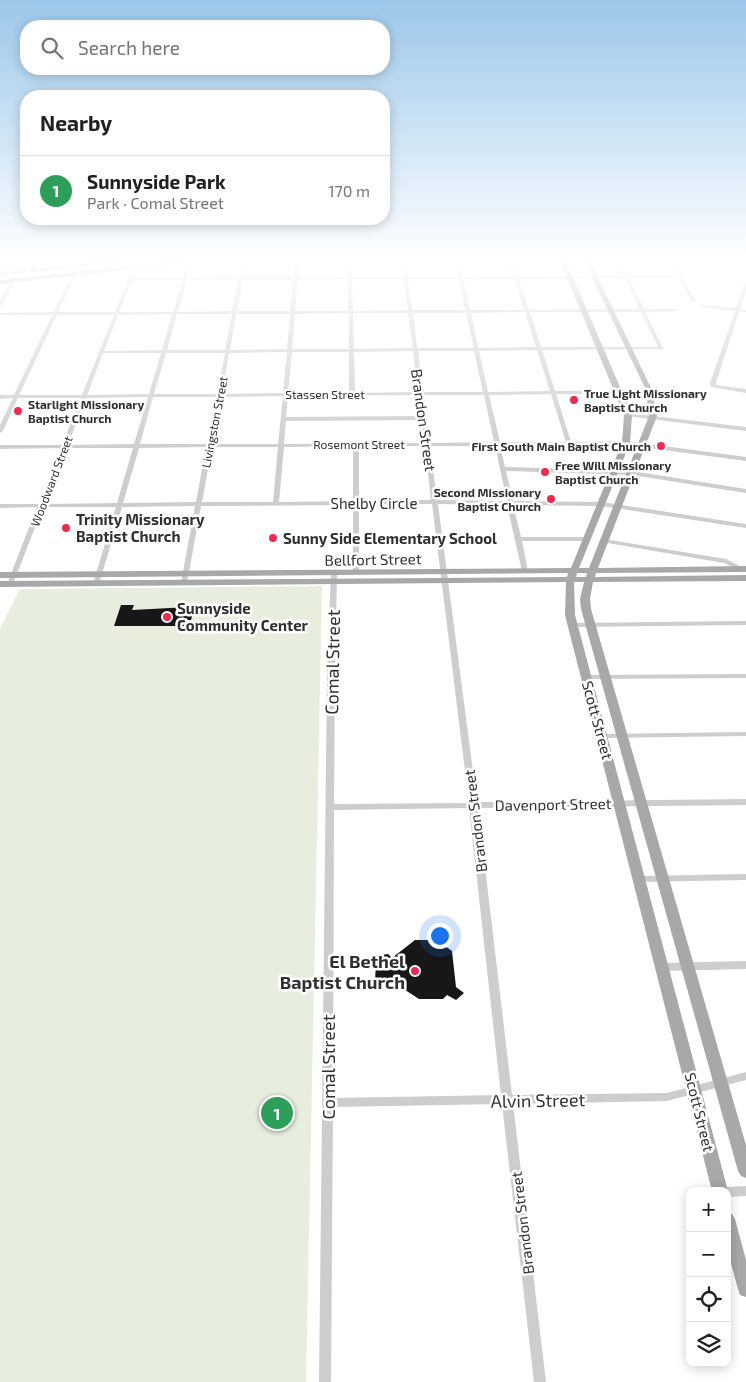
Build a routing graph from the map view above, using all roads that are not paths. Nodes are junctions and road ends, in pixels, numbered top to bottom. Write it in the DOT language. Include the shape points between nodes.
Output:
graph roads {
  1 [pos="51,325"];
  2 [pos="112,325"];
  3 [pos="171,325"];
  4 [pos="232,325"];
  5 [pos="292,325"];
  6 [pos="351,325"];
  7 [pos="411,325"];
  8 [pos="471,325"];
  9 [pos="532,325"];
  10 [pos="591,325"];
  11 [pos="617,325"];
  12 [pos="651,325"];
  13 [pos="732,325"];
  14 [pos="628,348"];
  15 [pos="539,349"];
  16 [pos="601,349"];
  17 [pos="352,350"];
  18 [pos="414,350"];
  19 [pos="476,350"];
  20 [pos="227,351"];
  21 [pos="290,351"];
  22 [pos="102,352"];
  23 [pos="164,352"];
  24 [pos="649,390"];
  25 [pos="746,391"];
  26 [pos="553,392"];
  27 [pos="620,392"];
  28 [pos="486,393"];
  29 [pos="286,394"];
  30 [pos="352,394"];
  31 [pos="420,394"];
  32 [pos="219,395"];
  33 [pos="17,396"];
  34 [pos="84,396"];
  35 [pos="151,396"];
  36 [pos="0,397"];
  37 [pos="628,415"];
  38 [pos="653,416"];
  39 [pos="424,418"];
  40 [pos="285,419"];
  41 [pos="746,429"];
  42 [pos="0,431"];
  43 [pos="497,443"];
  44 [pos="569,443"];
  45 [pos="626,443"];
  46 [pos="356,444"];
  47 [pos="427,444"];
  48 [pos="643,444"];
  49 [pos="282,445"];
  50 [pos="137,446"];
  51 [pos="209,446"];
  52 [pos="0,447"];
  53 [pos="64,447"];
  54 [pos="746,459"];
  55 [pos="503,468"];
  56 [pos="614,473"];
  57 [pos="632,473"];
  58 [pos="746,490"];
  59 [pos="434,502"];
  60 [pos="355,503"];
  61 [pos="198,504"];
  62 [pos="276,504"];
  63 [pos="510,504"];
  64 [pos="602,504"];
  65 [pos="42,505"];
  66 [pos="120,505"];
  67 [pos="618,505"];
  68 [pos="0,506"];
  69 [pos="746,526"];
  70 [pos="518,539"];
  71 [pos="587,539"];
  72 [pos="604,541"];
  73 [pos="744,569"];
  74 [pos="712,570"];
  75 [pos="525,571"];
  76 [pos="356,572"];
  77 [pos="0,575"];
  78 [pos="572,575"];
  79 [pos="591,575"];
  80 [pos="443,576"];
  81 [pos="334,577"];
  82 [pos="746,578"];
  83 [pos="98,579"];
  84 [pos="185,579"];
  85 [pos="716,579"];
  86 [pos="12,580"];
  87 [pos="0,584"];
  88 [pos="746,623"];
  89 [pos="573,625"];
  90 [pos="591,625"];
  91 [pos="746,676"];
  92 [pos="587,677"];
  93 [pos="606,677"];
  94 [pos="746,734"];
  95 [pos="602,736"];
  96 [pos="622,736"];
  97 [pos="746,802"];
  98 [pos="642,803"];
  99 [pos="620,804"];
  100 [pos="473,805"];
  101 [pos="330,807"];
  102 [pos="664,878"];
  103 [pos="746,878"];
  104 [pos="639,879"];
  105 [pos="688,966"];
  106 [pos="746,966"];
  107 [pos="662,967"];
  108 [pos="746,1076"];
  109 [pos="721,1083"];
  110 [pos="696,1091"];
  111 [pos="508,1101"];
  112 [pos="328,1102"];
  113 [pos="746,1171"];
  114 [pos="719,1187"];
  115 [pos="746,1191"];
  116 [pos="731,1192"];
  117 [pos="731,1232"];
  118 [pos="746,1289"];
  119 [pos="325,1382"];
  120 [pos="540,1382"];
  1 -- 33 [label="street"];
  2 -- 22 [label="street, Woodward Street"];
  3 -- 23 [label="street"];
  4 -- 20 [label="street, Livingston Street"];
  5 -- 21 [label="street"];
  6 -- 17 [label="street"];
  7 -- 18 [label="street, Brandon Street"];
  8 -- 19 [label="street"];
  9 -- 15 [label="street"];
  10 -- 16 [label="main road, Scott Street"];
  11 -- 14 [label="main road, Scott Street"];
  12 -- 14 [label="street" via="662,348"];
  13 -- 25 [label="street" via="713,386"];
  14 -- 16 [label="street"];
  14 -- 24 [label="main road, Scott Street"];
  15 -- 16 [label="street"];
  15 -- 19 [label="street"];
  15 -- 26 [label="street"];
  16 -- 27 [label="main road, Scott Street"];
  17 -- 18 [label="street"];
  17 -- 21 [label="street"];
  17 -- 30 [label="street"];
  18 -- 19 [label="street"];
  18 -- 31 [label="street, Brandon Street"];
  19 -- 28 [label="street"];
  20 -- 21 [label="street"];
  20 -- 23 [label="street"];
  20 -- 32 [label="street, Livingston Street"];
  21 -- 29 [label="street"];
  22 -- 23 [label="street"];
  22 -- 34 [label="street, Woodward Street"];
  23 -- 35 [label="street"];
  24 -- 27 [label="street, Stassen Street"];
  24 -- 38 [label="main road, Scott Street"];
  26 -- 27 [label="street, Stassen Street"];
  26 -- 28 [label="street, Stassen Street"];
  26 -- 44 [label="street"];
  27 -- 37 [label="main road, Scott Street"];
  28 -- 31 [label="street, Stassen Street"];
  28 -- 43 [label="street"];
  29 -- 30 [label="street, Stassen Street"];
  29 -- 32 [label="street, Stassen Street"];
  29 -- 40 [label="street"];
  30 -- 31 [label="street, Stassen Street"];
  31 -- 39 [label="street, Brandon Street"];
  32 -- 35 [label="street, Stassen Street"];
  32 -- 51 [label="street, Livingston Street"];
  33 -- 34 [label="street, Stassen Street"];
  33 -- 36 [label="street, Stassen Street"];
  33 -- 42 [label="street"];
  34 -- 35 [label="street, Stassen Street"];
  34 -- 53 [label="street, Woodward Street"];
  35 -- 50 [label="street"];
  37 -- 38 [label="street"];
  37 -- 45 [label="main road, Scott Street"];
  38 -- 41 [label="street"];
  38 -- 48 [label="main road, Scott Street"];
  39 -- 40 [label="street"];
  39 -- 47 [label="street, Brandon Street"];
  40 -- 49 [label="street"];
  43 -- 44 [label="street, Rosemont Street"];
  43 -- 47 [label="street, Rosemont Street"];
  43 -- 55 [label="street"];
  44 -- 45 [label="street, Rosemont Street"];
  45 -- 48 [label="street, Rosemont Street"];
  45 -- 56 [label="main road, Scott Street"];
  46 -- 47 [label="street, Rosemont Street"];
  46 -- 49 [label="street, Rosemont Street"];
  46 -- 60 [label="street"];
  47 -- 59 [label="street, Brandon Street"];
  48 -- 54 [label="street, Rosemont Street"];
  48 -- 57 [label="main road, Scott Street"];
  49 -- 51 [label="street, Rosemont Street"];
  49 -- 62 [label="street"];
  50 -- 51 [label="street, Rosemont Street"];
  50 -- 53 [label="street, Rosemont Street"];
  50 -- 66 [label="street"];
  51 -- 61 [label="street, Livingston Street"];
  52 -- 53 [label="street, Rosemont Street"];
  53 -- 65 [label="street, Woodward Street"];
  55 -- 56 [label="street"];
  55 -- 63 [label="street"];
  56 -- 57 [label="street"];
  56 -- 64 [label="main road, Scott Street"];
  57 -- 58 [label="street"];
  57 -- 67 [label="main road, Scott Street"];
  59 -- 60 [label="street, Shelby Circle"];
  59 -- 63 [label="street, Shelby Circle"];
  59 -- 80 [label="street, Brandon Street"];
  60 -- 62 [label="street, Shelby Circle"];
  60 -- 76 [label="street"];
  61 -- 62 [label="street, Shelby Circle"];
  61 -- 66 [label="street, Shelby Circle"];
  61 -- 84 [label="street, Livingston Street"];
  63 -- 64 [label="street, Shelby Circle"];
  63 -- 70 [label="street"];
  64 -- 67 [label="street, Shelby Circle"];
  64 -- 71 [label="main road, Scott Street"];
  65 -- 66 [label="street, Shelby Circle"];
  65 -- 68 [label="street, Shelby Circle"];
  65 -- 86 [label="street, Woodward Street"];
  66 -- 83 [label="street"];
  67 -- 69 [label="street, Shelby Circle"];
  67 -- 72 [label="main road, Scott Street"];
  70 -- 71 [label="street"];
  70 -- 75 [label="street"];
  71 -- 78 [label="main road, Scott Street"];
  72 -- 73 [label="street" via="726,561"];
  72 -- 79 [label="main road, Scott Street"];
  73 -- 74 [label="main road, Bellfort Street"];
  74 -- 79 [label="main road, Bellfort Street"];
  74 -- 85 [label="main road"];
  75 -- 78 [label="main road, Bellfort Street"];
  75 -- 80 [label="main road, Bellfort Street"];
  76 -- 80 [label="main road, Bellfort Street"];
  76 -- 81 [label="main road, Bellfort Street"];
  77 -- 86 [label="main road, Bellfort Street"];
  78 -- 79 [label="main road, Bellfort Street"];
  78 -- 80 [label="main road, Bellfort Street"];
  78 -- 89 [label="main road, Scott Street" via="569,604"];
  79 -- 85 [label="main road, Bellfort Street"];
  79 -- 90 [label="main road, Scott Street" via="585,599"];
  80 -- 81 [label="main road, Bellfort Street"];
  80 -- 100 [label="street, Brandon Street"];
  81 -- 84 [label="main road, Bellfort Street"];
  81 -- 101 [label="street, Comal Street"];
  82 -- 85 [label="main road, Bellfort Street"];
  83 -- 84 [label="main road, Bellfort Street"];
  83 -- 86 [label="main road, Bellfort Street"];
  86 -- 87 [label="main road, Bellfort Street"];
  88 -- 90 [label="street"];
  89 -- 90 [label="street"];
  89 -- 92 [label="main road, Scott Street"];
  90 -- 93 [label="main road, Scott Street"];
  91 -- 93 [label="street"];
  92 -- 93 [label="street"];
  92 -- 95 [label="main road, Scott Street"];
  93 -- 96 [label="main road, Scott Street"];
  94 -- 96 [label="street"];
  95 -- 96 [label="street"];
  95 -- 99 [label="main road, Scott Street"];
  96 -- 98 [label="main road, Scott Street"];
  97 -- 98 [label="street, Davenport Street"];
  98 -- 99 [label="street, Davenport Street"];
  98 -- 102 [label="main road, Scott Street"];
  99 -- 100 [label="street, Davenport Street"];
  99 -- 104 [label="main road, Scott Street"];
  100 -- 101 [label="street, Davenport Street"];
  100 -- 111 [label="street, Brandon Street"];
  101 -- 112 [label="street, Comal Street"];
  102 -- 103 [label="street"];
  102 -- 104 [label="street"];
  102 -- 105 [label="main road, Scott Street"];
  104 -- 107 [label="main road, Scott Street"];
  105 -- 106 [label="street"];
  105 -- 107 [label="street"];
  105 -- 109 [label="main road, Scott Street"];
  107 -- 110 [label="main road, Scott Street"];
  108 -- 109 [label="street, Alvin Street"];
  109 -- 110 [label="street, Alvin Street"];
  109 -- 113 [label="main road, Scott Street"];
  110 -- 111 [label="street, Alvin Street" via="667,1097"];
  110 -- 114 [label="main road, Scott Street"];
  111 -- 112 [label="street, Alvin Street"];
  111 -- 120 [label="street, Brandon Street"];
  112 -- 119 [label="street, Comal Street"];
  115 -- 116 [label="street"];
  117 -- 118 [label="main road"];
}
